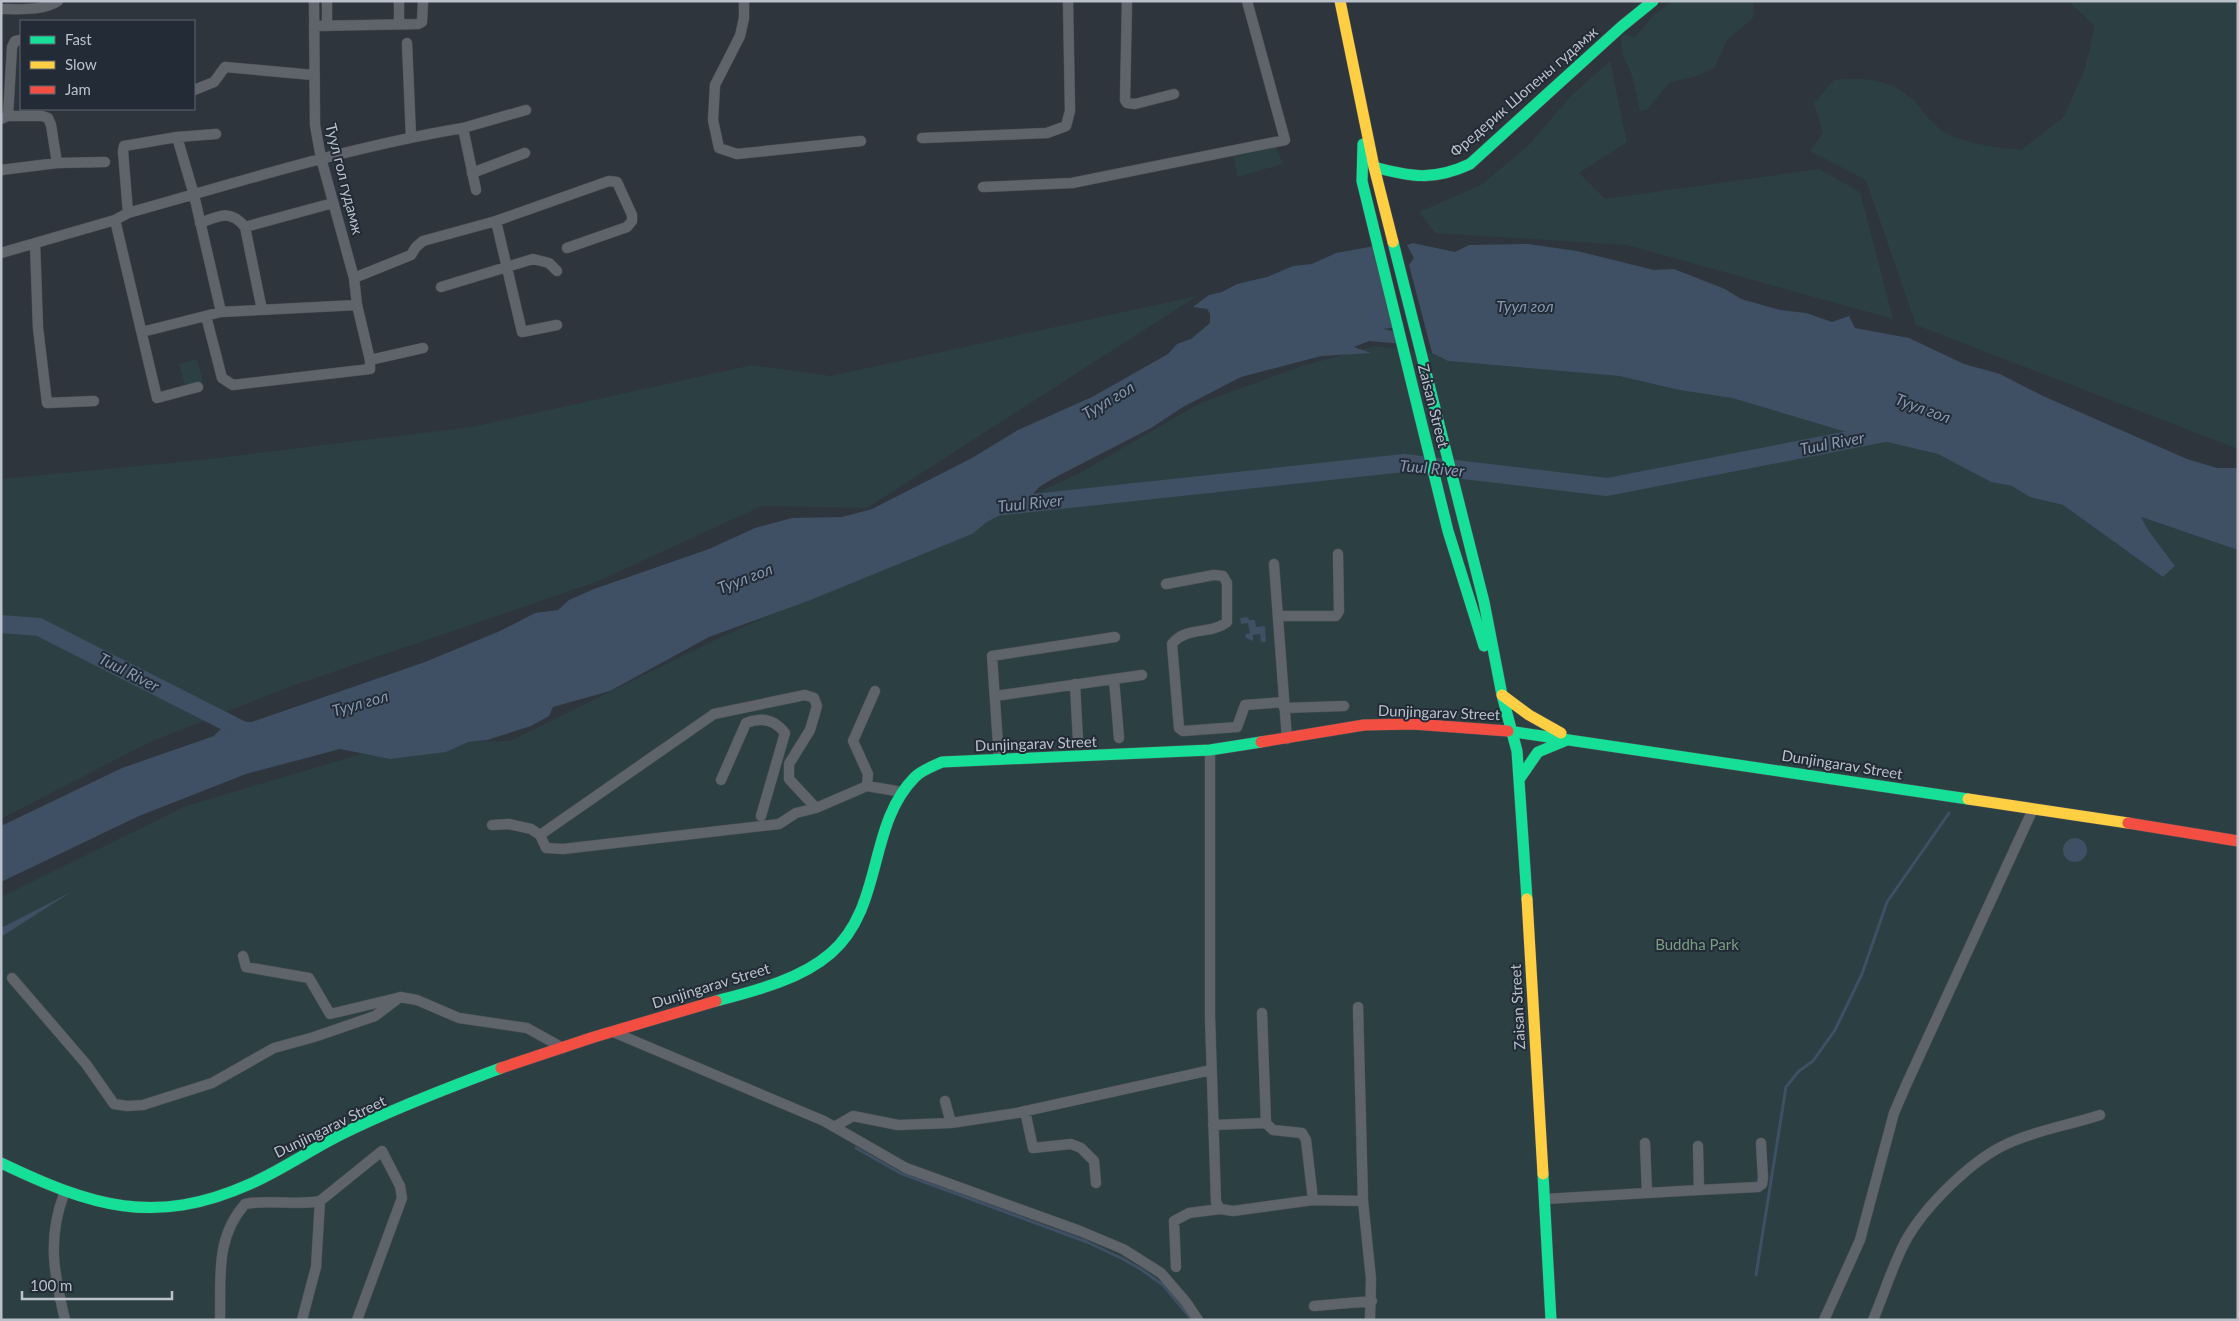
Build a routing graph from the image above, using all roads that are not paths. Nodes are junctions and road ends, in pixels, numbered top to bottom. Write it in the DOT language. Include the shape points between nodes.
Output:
graph roads {
  1 [pos="58,1"];
  2 [pos="314,1"];
  3 [pos="327,1"];
  4 [pos="399,1"];
  5 [pos="423,1"];
  6 [pos="744,1"];
  7 [pos="1068,1"];
  8 [pos="1127,1"];
  9 [pos="1247,1"];
  10 [pos="1340,1"];
  11 [pos="1653,1"];
  12 [pos="1,9"];
  13 [pos="399,24"];
  14 [pos="314,26"];
  15 [pos="327,26"];
  16 [pos="20,40"];
  17 [pos="407,43"];
  18 [pos="313,75"];
  19 [pos="195,90"];
  20 [pos="1174,94"];
  21 [pos="526,110"];
  22 [pos="5,118"];
  23 [pos="1363,119"];
  24 [pos="463,128"];
  25 [pos="216,134"];
  26 [pos="177,137"];
  27 [pos="411,137"];
  28 [pos="922,138"];
  29 [pos="861,141"];
  30 [pos="525,153"];
  31 [pos="321,158"];
  32 [pos="105,162"];
  33 [pos="57,163"];
  34 [pos="1374,167"];
  35 [pos="1,170"];
  36 [pos="472,172"];
  37 [pos="983,187"];
  38 [pos="476,190"];
  39 [pos="194,195"];
  40 [pos="333,203"];
  41 [pos="128,213"];
  42 [pos="116,220"];
  43 [pos="496,221"];
  44 [pos="200,222"];
  45 [pos="245,227"];
  46 [pos="35,243"];
  47 [pos="567,248"];
  48 [pos="1,253"];
  49 [pos="507,268"];
  50 [pos="557,271"];
  51 [pos="354,278"];
  52 [pos="441,288"];
  53 [pos="357,305"];
  54 [pos="262,310"];
  55 [pos="221,312"];
  56 [pos="206,316"];
  57 [pos="557,325"];
  58 [pos="142,332"];
  59 [pos="423,348"];
  60 [pos="370,360"];
  61 [pos="198,387"];
  62 [pos="94,401"];
  63 [pos="1338,554"];
  64 [pos="1274,564"];
  65 [pos="1166,584"];
  66 [pos="1278,616"];
  67 [pos="1115,637"];
  68 [pos="1142,675"];
  69 [pos="1114,679"];
  70 [pos="1075,684"];
  71 [pos="875,691"];
  72 [pos="1502,695"];
  73 [pos="995,696"];
  74 [pos="1284,705"];
  75 [pos="1344,706"];
  76 [pos="1511,730"];
  77 [pos="1119,738"];
  78 [pos="1287,739"];
  79 [pos="1572,739"];
  80 [pos="1078,741"];
  81 [pos="1210,750"];
  82 [pos="999,760"];
  83 [pos="1520,778"];
  84 [pos="721,780"];
  85 [pos="867,786"];
  86 [pos="902,792"];
  87 [pos="816,808"];
  88 [pos="2033,810"];
  89 [pos="762,816"];
  90 [pos="492,825"];
  91 [pos="540,835"];
  92 [pos="2238,841"];
  93 [pos="243,956"];
  94 [pos="12,978"];
  95 [pos="400,997"];
  96 [pos="1358,1007"];
  97 [pos="1262,1013"];
  98 [pos="613,1032"];
  99 [pos="563,1048"];
  100 [pos="1211,1070"];
  101 [pos="945,1102"];
  102 [pos="1025,1111"];
  103 [pos="2100,1116"];
  104 [pos="951,1123"];
  105 [pos="1266,1123"];
  106 [pos="1213,1125"];
  107 [pos="834,1127"];
  108 [pos="1645,1143"];
  109 [pos="1761,1143"];
  110 [pos="1698,1146"];
  111 [pos="1,1164"];
  112 [pos="1096,1183"];
  113 [pos="239,1189"];
  114 [pos="1699,1190"];
  115 [pos="1647,1193"];
  116 [pos="64,1194"];
  117 [pos="1545,1199"];
  118 [pos="1313,1200"];
  119 [pos="320,1201"];
  120 [pos="1363,1201"];
  121 [pos="245,1204"];
  122 [pos="1220,1210"];
  123 [pos="1176,1267"];
  124 [pos="1372,1301"];
  125 [pos="1314,1306"];
  126 [pos="65,1320"];
  127 [pos="220,1320"];
  128 [pos="302,1320"];
  129 [pos="358,1320"];
  130 [pos="1198,1320"];
  131 [pos="1370,1320"];
  132 [pos="1551,1320"];
  133 [pos="1824,1320"];
  134 [pos="1873,1320"];
  1 -- 12 [label="street" via="29,9"];
  2 -- 14 [label="street, Туул гол гудамж"];
  3 -- 15 [label="street"];
  4 -- 13 [label="street"];
  5 -- 13 [label="street" via="422,22"];
  6 -- 29 [label="street" via="740,36 715,86 713,120 719,148 737,154"];
  7 -- 28 [label="street" via="1070,111 1066,126 1047,133"];
  8 -- 20 [label="street" via="1124,100 1135,104"];
  9 -- 37 [label="street" via="1285,140 1072,183"];
  10 -- 23 [label="main road, Zaisan Street"];
  11 -- 34 [label="main road, Фредерик Шопены гудамж" via="1464,167 1452,174 1433,178"];
  13 -- 15 [label="street"];
  14 -- 15 [label="street"];
  14 -- 18 [label="street, Туул гол гудамж"];
  16 -- 22 [label="street" via="15,41 12,47"];
  17 -- 27 [label="street"];
  18 -- 19 [label="street" via="224,67 214,82"];
  18 -- 31 [label="street, Туул гол гудамж" via="315,124"];
  21 -- 24 [label="street"];
  22 -- 33 [label="street" via="48,118"];
  23 -- 34 [label="main road, Zaisan Street"];
  23 -- 72 [label="main road, Zaisan Street" via="1362,181 1448,531 1472,612"];
  24 -- 27 [label="street"];
  24 -- 36 [label="street"];
  25 -- 26 [label="street"];
  26 -- 39 [label="street"];
  26 -- 41 [label="street" via="124,146"];
  27 -- 31 [label="street"];
  30 -- 36 [label="street"];
  31 -- 39 [label="street"];
  31 -- 40 [label="street, Туул гол гудамж"];
  32 -- 33 [label="street"];
  33 -- 35 [label="street"];
  34 -- 72 [label="main road, Zaisan Street" via="1484,602"];
  36 -- 38 [label="street"];
  39 -- 41 [label="street"];
  39 -- 44 [label="street"];
  40 -- 45 [label="street"];
  40 -- 51 [label="street, Туул гол гудамж"];
  41 -- 42 [label="street"];
  42 -- 46 [label="street"];
  42 -- 58 [label="street"];
  43 -- 47 [label="street" via="609,181 617,182 632,221 627,227"];
  43 -- 49 [label="street"];
  43 -- 51 [label="street" via="423,241 411,255"];
  44 -- 45 [label="street" via="224,214 237,218"];
  44 -- 55 [label="street"];
  45 -- 54 [label="street"];
  46 -- 48 [label="street"];
  46 -- 62 [label="street" via="38,328 47,403"];
  49 -- 50 [label="street" via="542,259"];
  49 -- 52 [label="street"];
  49 -- 57 [label="street" via="522,332"];
  51 -- 53 [label="street, Туул гол гудамж"];
  53 -- 54 [label="street"];
  53 -- 60 [label="street, Туул гол гудамж"];
  54 -- 55 [label="street"];
  55 -- 56 [label="street"];
  56 -- 58 [label="street"];
  56 -- 60 [label="street" via="222,378 233,385 370,369"];
  58 -- 61 [label="street" via="157,398"];
  59 -- 60 [label="street"];
  63 -- 66 [label="street" via="1339,611 1336,616"];
  64 -- 66 [label="street"];
  65 -- 74 [label="street" via="1214,575 1223,576 1227,583 1227,622 1222,626 1184,634 1172,644 1179,728 1183,731 1237,728 1245,705"];
  66 -- 74 [label="street"];
  67 -- 73 [label="street" via="992,656"];
  68 -- 69 [label="street"];
  69 -- 70 [label="street"];
  69 -- 77 [label="street"];
  70 -- 73 [label="street"];
  70 -- 80 [label="street"];
  71 -- 85 [label="street" via="853,741 868,774"];
  72 -- 76 [label="main road, Zaisan Street"];
  72 -- 79 [label="main road" via="1529,715"];
  73 -- 82 [label="street"];
  74 -- 75 [label="street"];
  74 -- 78 [label="street"];
  76 -- 78 [label="main road, Dunjingarav Street" via="1413,724 1364,726"];
  76 -- 79 [label="main road, Dunjingarav Street"];
  76 -- 83 [label="main road, Zaisan Street"];
  78 -- 81 [label="main road, Dunjingarav Street"];
  79 -- 83 [label="main road" via="1541,749"];
  79 -- 88 [label="main road, Dunjingarav Street"];
  81 -- 82 [label="main road, Dunjingarav Street"];
  81 -- 100 [label="street"];
  82 -- 86 [label="main road, Dunjingarav Street" via="942,762 920,771"];
  83 -- 117 [label="main road, Zaisan Street"];
  84 -- 89 [label="street" via="746,723 765,719 778,724 785,733"];
  85 -- 86 [label="street"];
  85 -- 87 [label="street"];
  86 -- 98 [label="main road, Dunjingarav Street" via="888,824 862,910 842,944 830,954 768,987"];
  87 -- 91 [label="street" via="796,813 779,824 589,846 548,849"];
  87 -- 91 [label="street" via="790,779 790,764 810,730 817,706 814,698 805,695 714,714"];
  88 -- 92 [label="main road, Dunjingarav Street"];
  88 -- 133 [label="street" via="1906,1083 1894,1113 1860,1240"];
  90 -- 91 [label="street" via="522,825"];
  93 -- 95 [label="street" via="246,968 309,978 330,1014"];
  94 -- 95 [label="street" via="86,1064 114,1104 128,1106 143,1105 212,1083 274,1048 376,1016"];
  95 -- 99 [label="street" via="417,1000 459,1018 527,1028"];
  96 -- 120 [label="street"];
  97 -- 105 [label="street"];
  98 -- 99 [label="main road, Dunjingarav Street"];
  98 -- 107 [label="street"];
  99 -- 113 [label="main road, Dunjingarav Street" via="475,1078 342,1134"];
  100 -- 102 [label="street"];
  100 -- 106 [label="street"];
  101 -- 104 [label="street"];
  102 -- 104 [label="street"];
  102 -- 112 [label="street" via="1033,1148 1071,1144 1081,1148 1094,1161"];
  103 -- 134 [label="street" via="2022,1137 1972,1167 1933,1205 1906,1240"];
  104 -- 107 [label="street" via="898,1125 856,1116"];
  105 -- 106 [label="street"];
  105 -- 118 [label="street" via="1273,1130 1302,1133 1304,1136"];
  106 -- 122 [label="street" via="1216,1202"];
  107 -- 130 [label="street" via="906,1168 1123,1249 1161,1273"];
  108 -- 115 [label="street"];
  109 -- 114 [label="street" via="1762,1184 1758,1187"];
  110 -- 114 [label="street"];
  111 -- 116 [label="main road, Dunjingarav Street"];
  113 -- 116 [label="main road, Dunjingarav Street" via="202,1201 163,1207 120,1207"];
  113 -- 121 [label="street"];
  114 -- 115 [label="street"];
  115 -- 117 [label="street"];
  116 -- 126 [label="street" via="54,1231 56,1280"];
  117 -- 132 [label="main road, Zaisan Street"];
  118 -- 120 [label="street"];
  118 -- 122 [label="street" via="1234,1212"];
  119 -- 121 [label="street"];
  119 -- 128 [label="street" via="316,1267"];
  119 -- 129 [label="street" via="382,1151 400,1186 402,1198"];
  120 -- 124 [label="street"];
  121 -- 127 [label="street" via="230,1226 222,1248"];
  122 -- 123 [label="street" via="1189,1213 1174,1221"];
  124 -- 125 [label="street"];
  124 -- 131 [label="street"];
}
